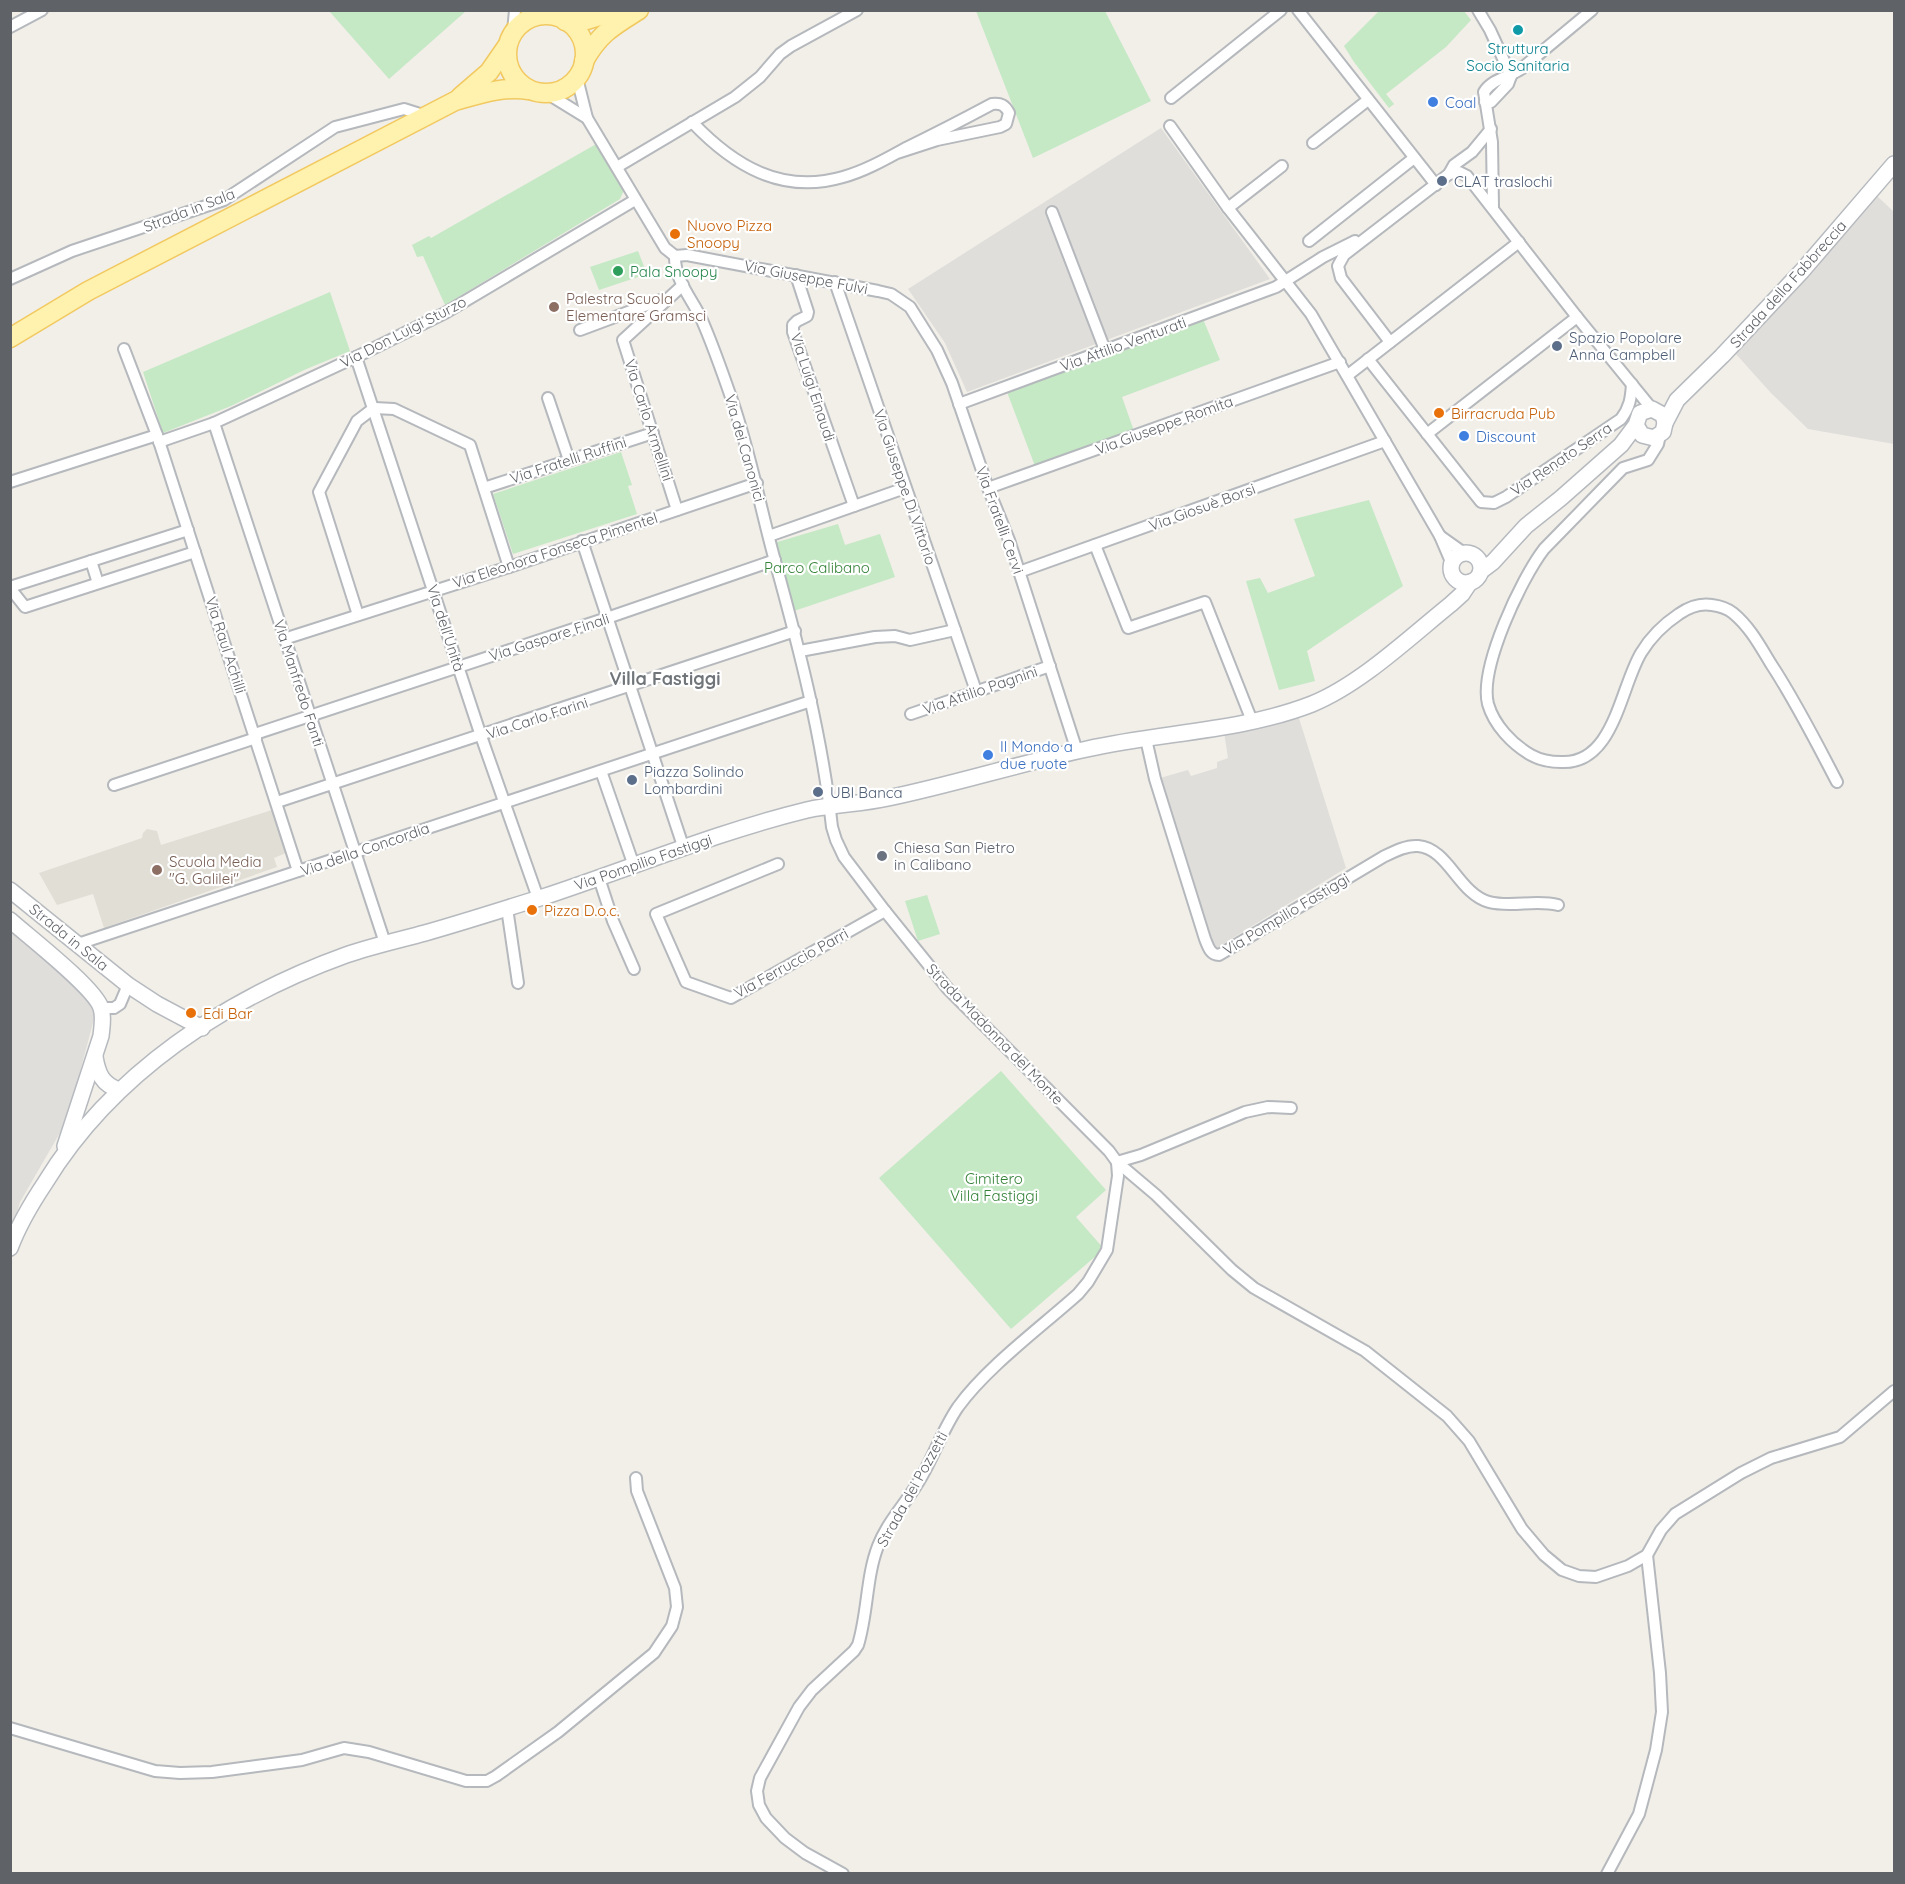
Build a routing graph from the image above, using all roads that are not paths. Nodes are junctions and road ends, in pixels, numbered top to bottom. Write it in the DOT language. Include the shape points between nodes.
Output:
graph roads {
  1 [pos="42,10"];
  2 [pos="515,10"];
  3 [pos="620,10"];
  4 [pos="639,10"];
  5 [pos="840,10"];
  6 [pos="857,10"];
  7 [pos="1281,10"];
  8 [pos="1298,10"];
  9 [pos="1478,10"];
  10 [pos="1592,10"];
  11 [pos="553,16"];
  12 [pos="10,27"];
  13 [pos="804,38"];
  14 [pos="510,39"];
  15 [pos="581,69"];
  16 [pos="1511,76"];
  17 [pos="529,90"];
  18 [pos="548,94"];
  19 [pos="1170,98"];
  20 [pos="1368,100"];
  21 [pos="455,101"];
  22 [pos="427,116"];
  23 [pos="587,118"];
  24 [pos="692,122"];
  25 [pos="1170,126"];
  26 [pos="1491,129"];
  27 [pos="1313,143"];
  28 [pos="897,153"];
  29 [pos="1414,158"];
  30 [pos="1894,164"];
  31 [pos="617,166"];
  32 [pos="1282,166"];
  33 [pos="1449,174"];
  34 [pos="1436,185"];
  35 [pos="635,200"];
  36 [pos="1228,208"];
  37 [pos="1494,208"];
  38 [pos="1052,213"];
  39 [pos="1375,231"];
  40 [pos="1309,241"];
  41 [pos="1519,242"];
  42 [pos="675,256"];
  43 [pos="796,275"];
  44 [pos="10,279"];
  45 [pos="1286,281"];
  46 [pos="835,282"];
  47 [pos="683,285"];
  48 [pos="669,297"];
  49 [pos="901,300"];
  50 [pos="1577,317"];
  51 [pos="580,330"];
  52 [pos="10,338"];
  53 [pos="1390,342"];
  54 [pos="124,348"];
  55 [pos="1105,350"];
  56 [pos="356,357"];
  57 [pos="1368,359"];
  58 [pos="1340,362"];
  59 [pos="1348,375"];
  60 [pos="1632,384"];
  61 [pos="548,398"];
  62 [pos="1677,400"];
  63 [pos="959,404"];
  64 [pos="374,408"];
  65 [pos="1654,409"];
  66 [pos="214,423"];
  67 [pos="1650,431"];
  68 [pos="653,433"];
  69 [pos="1427,435"];
  70 [pos="158,439"];
  71 [pos="1385,441"];
  72 [pos="569,460"];
  73 [pos="10,482"];
  74 [pos="757,483"];
  75 [pos="484,488"];
  76 [pos="905,488"];
  77 [pos="988,488"];
  78 [pos="854,506"];
  79 [pos="677,510"];
  80 [pos="188,530"];
  81 [pos="769,536"];
  82 [pos="1440,536"];
  83 [pos="582,541"];
  84 [pos="1095,545"];
  85 [pos="195,552"];
  86 [pos="775,560"];
  87 [pos="91,561"];
  88 [pos="1473,566"];
  89 [pos="509,567"];
  90 [pos="1453,570"];
  91 [pos="1019,572"];
  92 [pos="98,583"];
  93 [pos="10,587"];
  94 [pos="434,590"];
  95 [pos="1451,604"];
  96 [pos="358,615"];
  97 [pos="607,618"];
  98 [pos="955,630"];
  99 [pos="795,631"];
  100 [pos="284,639"];
  101 [pos="800,651"];
  102 [pos="1050,666"];
  103 [pos="459,667"];
  104 [pos="631,687"];
  105 [pos="976,691"];
  106 [pos="811,701"];
  107 [pos="910,714"];
  108 [pos="309,716"];
  109 [pos="1251,721"];
  110 [pos="256,736"];
  111 [pos="481,736"];
  112 [pos="1146,739"];
  113 [pos="1077,751"];
  114 [pos="652,754"];
  115 [pos="601,771"];
  116 [pos="1837,782"];
  117 [pos="332,784"];
  118 [pos="114,785"];
  119 [pos="277,802"];
  120 [pos="504,802"];
  121 [pos="831,807"];
  122 [pos="683,846"];
  123 [pos="355,852"];
  124 [pos="778,864"];
  125 [pos="634,866"];
  126 [pos="298,871"];
  127 [pos="599,878"];
  128 [pos="10,890"];
  129 [pos="538,898"];
  130 [pos="1558,905"];
  131 [pos="507,908"];
  132 [pos="885,911"];
  133 [pos="10,920"];
  134 [pos="385,943"];
  135 [pos="78,944"];
  136 [pos="634,969"];
  137 [pos="518,983"];
  138 [pos="128,985"];
  139 [pos="101,1008"];
  140 [pos="202,1028"];
  141 [pos="95,1054"];
  142 [pos="119,1090"];
  143 [pos="1291,1108"];
  144 [pos="62,1154"];
  145 [pos="1117,1162"];
  146 [pos="10,1248"];
  147 [pos="1894,1390"];
  148 [pos="636,1478"];
  149 [pos="1647,1555"];
  150 [pos="10,1728"];
  151 [pos="843,1874"];
  152 [pos="1607,1874"];
  1 -- 12 [label="street"];
  2 -- 14 [label="street"];
  3 -- 11 [label="main road" via="587,20"];
  4 -- 15 [label="main road" via="595,42"];
  5 -- 13 [label="street"];
  6 -- 13 [label="street"];
  7 -- 19 [label="street"];
  8 -- 20 [label="street"];
  9 -- 16 [label="street"];
  10 -- 16 [label="street"];
  11 -- 14 [label="main road" via="530,19"];
  11 -- 15 [label="main road" via="574,28 581,38 585,49"];
  13 -- 24 [label="street" via="780,54 748,87"];
  14 -- 17 [label="main road" via="506,59 510,72"];
  14 -- 21 [label="main road" via="489,72"];
  15 -- 18 [label="main road" via="569,86"];
  15 -- 23 [label="street, Via dei Canonici"];
  16 -- 26 [label="street" via="1488,86 1485,92"];
  17 -- 18 [label="main road"];
  17 -- 21 [label="main road" via="512,87"];
  18 -- 23 [label="street, Via dei Canonici"];
  20 -- 27 [label="street"];
  20 -- 29 [label="street"];
  21 -- 22 [label="main road"];
  22 -- 44 [label="street, Strada in Sala" via="404,109 335,128 224,200 72,251"];
  22 -- 52 [label="main road" via="88,291"];
  23 -- 31 [label="street, Via dei Canonici"];
  24 -- 28 [label="street" via="740,164 784,180 805,182 843,177"];
  24 -- 31 [label="street"];
  25 -- 36 [label="street"];
  26 -- 33 [label="street"];
  26 -- 37 [label="street"];
  28 -- 28 [label="street" via="937,140 1000,128 1006,124 1009,112 1000,104 992,104"];
  29 -- 34 [label="street"];
  29 -- 40 [label="street"];
  30 -- 62 [label="street, Strada della Fabbreccia" via="1802,271"];
  31 -- 35 [label="street, Via dei Canonici"];
  32 -- 36 [label="street"];
  33 -- 34 [label="street"];
  33 -- 37 [label="street" via="1467,176"];
  34 -- 39 [label="street"];
  35 -- 42 [label="street, Via dei Canonici" via="665,248"];
  35 -- 56 [label="street, Via Don Luigi Sturzo" via="445,313"];
  36 -- 45 [label="street"];
  37 -- 41 [label="street"];
  38 -- 55 [label="street"];
  39 -- 45 [label="street"];
  39 -- 53 [label="street" via="1344,255 1338,266 1341,278"];
  41 -- 50 [label="street"];
  41 -- 53 [label="street"];
  42 -- 43 [label="street, Via Giuseppe Fulvi"];
  42 -- 47 [label="street, Via dei Canonici"];
  43 -- 46 [label="street, Via Giuseppe Fulvi"];
  43 -- 78 [label="street, Via Luigi Einaudi" via="808,312 793,325 793,332"];
  45 -- 55 [label="street, Via Attilio Venturati"];
  45 -- 58 [label="street"];
  46 -- 49 [label="street, Via Giuseppe Fulvi" via="891,294"];
  46 -- 76 [label="street, Via Giuseppe Di Vittorio"];
  47 -- 48 [label="street, Via Carlo Armellini"];
  47 -- 74 [label="street, Via dei Canonici" via="717,359"];
  48 -- 51 [label="street"];
  48 -- 68 [label="street, Via Carlo Armellini" via="623,340"];
  49 -- 63 [label="street, Via Fratelli Cervi" via="910,307 937,350"];
  50 -- 60 [label="street"];
  50 -- 69 [label="street"];
  53 -- 57 [label="street"];
  54 -- 70 [label="street, Via Raul Achilli"];
  55 -- 63 [label="street, Via Attilio Venturati"];
  56 -- 64 [label="street, Via dell'Unità"];
  56 -- 66 [label="street, Via Don Luigi Sturzo"];
  57 -- 59 [label="street"];
  57 -- 69 [label="street, Via Renato Serra"];
  58 -- 59 [label="street"];
  58 -- 77 [label="street, Via Giuseppe Romita"];
  59 -- 71 [label="street"];
  60 -- 65 [label="street"];
  60 -- 69 [label="street, Via Renato Serra" via="1628,409 1621,419 1494,503 1481,502"];
  61 -- 72 [label="street"];
  62 -- 65 [label="street, Strada della Fabbreccia"];
  62 -- 67 [label="street, Strada della Fabbreccia"];
  63 -- 77 [label="street, Via Fratelli Cervi"];
  64 -- 75 [label="street" via="394,409 470,444"];
  64 -- 94 [label="street, Via dell'Unità"];
  64 -- 96 [label="street" via="357,421 319,492"];
  65 -- 67 [label="street" via="1663,415"];
  65 -- 67 [label="street, Strada della Fabbreccia" via="1640,413"];
  66 -- 70 [label="street, Via Don Luigi Sturzo"];
  66 -- 100 [label="street, Via Manfredo Fanti"];
  67 -- 88 [label="street, Strada della Fabbreccia" via="1621,445 1526,526 1493,562"];
  67 -- 116 [label="street" via="1652,456 1623,468 1532,564 1491,658 1486,687 1492,715 1519,748 1535,757 1567,763 1584,758 1599,747 1610,729 1630,675 1654,636 1687,609 1714,605 1731,611 1754,637 1799,708"];
  68 -- 72 [label="street, Via Fratelli Ruffini"];
  68 -- 79 [label="street, Via Carlo Armellini"];
  70 -- 73 [label="street"];
  70 -- 80 [label="street, Via Raul Achilli"];
  71 -- 82 [label="street"];
  71 -- 84 [label="street, Via Giosuè Borsi"];
  72 -- 75 [label="street, Via Fratelli Ruffini"];
  74 -- 79 [label="street, Via Eleonora Fonseca Pimentel"];
  74 -- 81 [label="street, Via dei Canonici"];
  75 -- 89 [label="street"];
  76 -- 78 [label="street"];
  76 -- 98 [label="street, Via Giuseppe Di Vittorio"];
  77 -- 91 [label="street, Via Fratelli Cervi"];
  78 -- 81 [label="street"];
  79 -- 83 [label="street, Via Eleonora Fonseca Pimentel"];
  80 -- 85 [label="street, Via Raul Achilli"];
  80 -- 87 [label="street"];
  81 -- 86 [label="street, Via dei Canonici"];
  82 -- 88 [label="street"];
  82 -- 90 [label="street"];
  83 -- 89 [label="street, Via Eleonora Fonseca Pimentel"];
  83 -- 97 [label="street"];
  84 -- 91 [label="street, Via Giosuè Borsi"];
  84 -- 109 [label="street" via="1128,628 1205,602"];
  85 -- 92 [label="street"];
  85 -- 110 [label="street, Via Raul Achilli"];
  86 -- 97 [label="street, Via Gaspare Finali"];
  86 -- 99 [label="street, Via dei Canonici"];
  87 -- 92 [label="street"];
  87 -- 93 [label="street"];
  88 -- 90 [label="street" via="1456,557"];
  88 -- 90 [label="street" via="1461,582"];
  88 -- 95 [label="street, Via Pompilio Fastiggi" via="1462,594"];
  89 -- 94 [label="street, Via Eleonora Fonseca Pimentel"];
  90 -- 95 [label="street"];
  91 -- 102 [label="street, Via Fratelli Cervi"];
  92 -- 93 [label="street" via="25,607"];
  94 -- 96 [label="street, Via Eleonora Fonseca Pimentel"];
  94 -- 103 [label="street, Via dell'Unità"];
  95 -- 109 [label="street, Via Pompilio Fastiggi" via="1345,688 1285,714"];
  96 -- 100 [label="street, Via Eleonora Fonseca Pimentel"];
  97 -- 103 [label="street, Via Gaspare Finali"];
  97 -- 104 [label="street"];
  98 -- 101 [label="street" via="910,640 875,637"];
  98 -- 105 [label="street, Via Giuseppe Di Vittorio"];
  99 -- 101 [label="street, Via dei Canonici"];
  99 -- 104 [label="street, Via Carlo Farini"];
  100 -- 108 [label="street, Via Manfredo Fanti"];
  101 -- 106 [label="street, Via dei Canonici"];
  102 -- 105 [label="street, Via Attilio Pagnini"];
  102 -- 113 [label="street, Via Fratelli Cervi"];
  103 -- 108 [label="street, Via Gaspare Finali"];
  103 -- 111 [label="street, Via dell'Unità"];
  104 -- 111 [label="street, Via Carlo Farini"];
  104 -- 114 [label="street"];
  105 -- 107 [label="street, Via Attilio Pagnini"];
  106 -- 114 [label="street, Via della Concordia"];
  106 -- 121 [label="street, Via dei Canonici"];
  108 -- 110 [label="street, Via Gaspare Finali"];
  108 -- 117 [label="street, Via Manfredo Fanti"];
  109 -- 112 [label="street, Via Pompilio Fastiggi"];
  110 -- 118 [label="street"];
  110 -- 119 [label="street, Via Raul Achilli"];
  111 -- 117 [label="street, Via Carlo Farini"];
  111 -- 120 [label="street, Via dell'Unità"];
  112 -- 113 [label="street, Via Pompilio Fastiggi"];
  112 -- 130 [label="street, Via Pompilio Fastiggi" via="1205,939 1216,955 1383,857 1417,846 1438,856 1472,894 1488,902"];
  113 -- 121 [label="street, Via Pompilio Fastiggi" via="889,798"];
  114 -- 115 [label="street, Via della Concordia"];
  114 -- 122 [label="street"];
  115 -- 120 [label="street, Via della Concordia"];
  115 -- 125 [label="street"];
  117 -- 119 [label="street, Via Carlo Farini"];
  117 -- 123 [label="street, Via Manfredo Fanti"];
  119 -- 126 [label="street, Via Raul Achilli"];
  120 -- 123 [label="street, Via della Concordia"];
  120 -- 129 [label="street, Via dell'Unità"];
  121 -- 122 [label="street, Via Pompilio Fastiggi" via="811,809"];
  121 -- 132 [label="street, Strada Madonna del Monte" via="836,840 844,856"];
  122 -- 125 [label="street, Via Pompilio Fastiggi"];
  123 -- 126 [label="street, Via della Concordia"];
  123 -- 134 [label="street, Via Manfredo Fanti"];
  124 -- 132 [label="street, Via Ferruccio Parri" via="656,914 686,982 731,998"];
  125 -- 127 [label="street, Via Pompilio Fastiggi"];
  126 -- 135 [label="street, Via della Concordia"];
  127 -- 129 [label="street, Via Pompilio Fastiggi"];
  127 -- 136 [label="street"];
  128 -- 135 [label="street, Strada in Sala"];
  129 -- 131 [label="street, Via Pompilio Fastiggi"];
  131 -- 134 [label="street, Via Pompilio Fastiggi"];
  131 -- 137 [label="street"];
  132 -- 145 [label="street, Strada Madonna del Monte" via="948,989"];
  133 -- 139 [label="street, Strada in Sala" via="89,989"];
  134 -- 140 [label="street, Via Pompilio Fastiggi" via="299,973 235,1005"];
  135 -- 138 [label="street, Strada in Sala"];
  138 -- 139 [label="street" via="120,1004"];
  138 -- 140 [label="street, Strada in Sala"];
  139 -- 141 [label="street" via="103,1021"];
  140 -- 142 [label="street, Via Pompilio Fastiggi" via="150,1063"];
  141 -- 142 [label="street" via="103,1081"];
  141 -- 144 [label="street"];
  142 -- 144 [label="street, Via Pompilio Fastiggi"];
  143 -- 145 [label="street" via="1245,1112"];
  144 -- 146 [label="street" via="18,1226"];
  145 -- 149 [label="street, Strada Madonna del Monte" via="1254,1288 1365,1351 1447,1416 1469,1440 1522,1529 1562,1570 1596,1577"];
  145 -- 151 [label="street, Strada dei Pozzetti" via="1107,1250 1078,1294 992,1370 958,1408 922,1477 878,1546 858,1645 799,1707 760,1778 759,1805 766,1818 805,1853"];
  147 -- 149 [label="street" via="1840,1437 1771,1458 1675,1514"];
  148 -- 150 [label="street" via="637,1491 675,1588 677,1607 672,1626 654,1653 558,1732 487,1780 466,1781 344,1748 302,1760 212,1772 155,1772"];
  149 -- 152 [label="street" via="1662,1712 1639,1815"];
}
